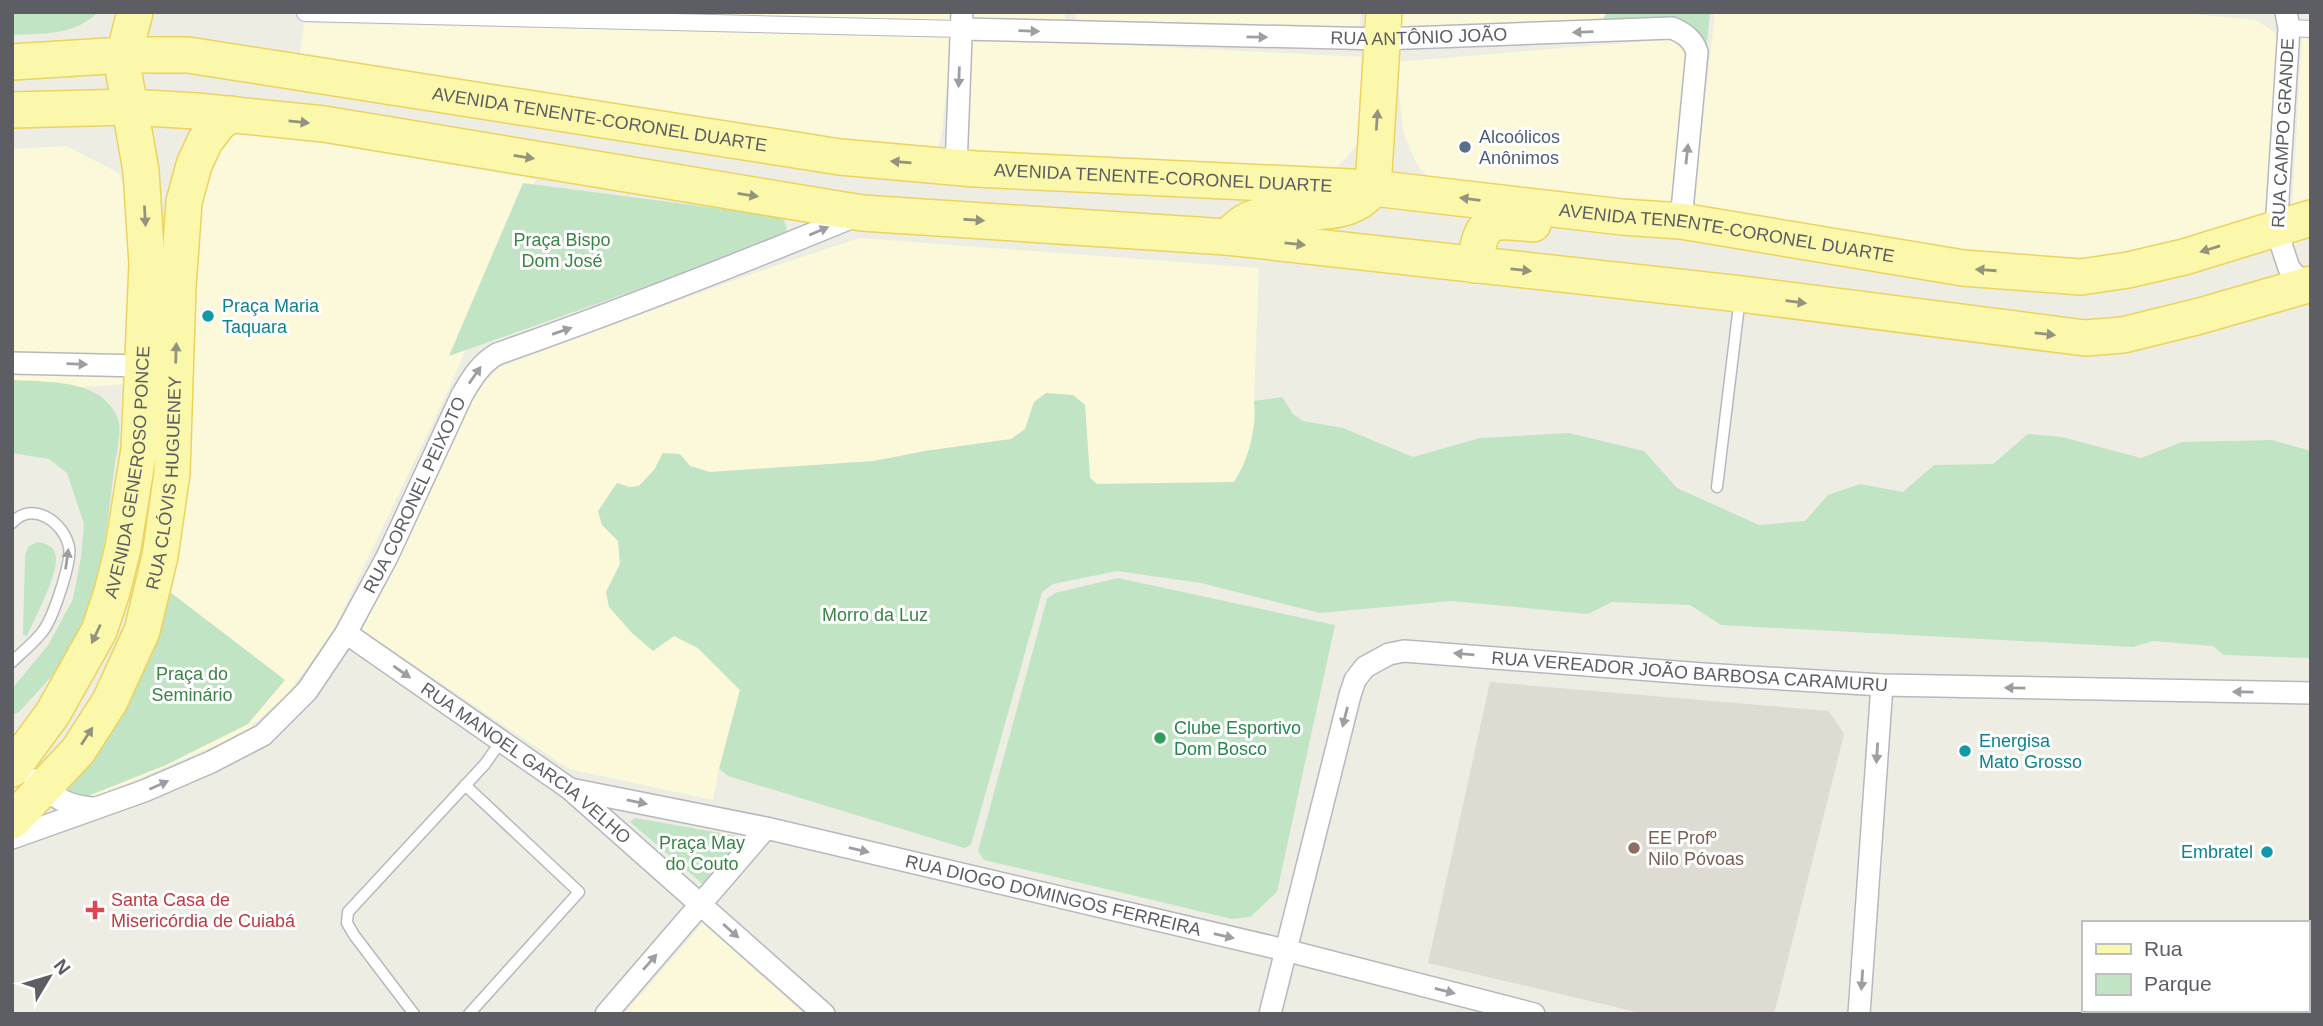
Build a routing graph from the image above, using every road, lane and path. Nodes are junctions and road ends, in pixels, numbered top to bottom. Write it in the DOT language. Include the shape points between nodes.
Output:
graph roads {
  1 [pos="135,12"];
  2 [pos="305,13"];
  3 [pos="961,20"];
  4 [pos="2287,20"];
  5 [pos="1069,22"];
  6 [pos="1383,26"];
  7 [pos="2311,29"];
  8 [pos="124,55"];
  9 [pos="12,62"];
  10 [pos="129,107"];
  11 [pos="12,110"];
  12 [pos="231,114"];
  13 [pos="956,167"];
  14 [pos="1373,188"];
  15 [pos="862,213"];
  16 [pos="1622,217"];
  17 [pos="2311,218"];
  18 [pos="1681,221"];
  19 [pos="2276,229"];
  20 [pos="1227,237"];
  21 [pos="1475,265"];
  22 [pos="2310,284"];
  23 [pos="1741,294"];
  24 [pos="12,363"];
  25 [pos="142,366"];
  26 [pos="1717,487"];
  27 [pos="12,523"];
  28 [pos="346,633"];
  29 [pos="13,658"];
  30 [pos="1882,685"];
  31 [pos="2311,693"];
  32 [pos="502,740"];
  33 [pos="14,764"];
  34 [pos="465,785"];
  35 [pos="44,788"];
  36 [pos="570,789"];
  37 [pos="94,808"];
  38 [pos="12,821"];
  39 [pos="766,828"];
  40 [pos="12,838"];
  41 [pos="701,904"];
  42 [pos="1285,950"];
  43 [pos="415,1014"];
  44 [pos="469,1014"];
  45 [pos="606,1014"];
  46 [pos="824,1014"];
  47 [pos="1270,1014"];
  48 [pos="1534,1014"];
  49 [pos="1859,1014"];
  1 -- 8 [label="main road"];
  2 -- 3 [label="street"];
  3 -- 5 [label="street, RUA ANTÔNIO JOÃO, one-way"];
  3 -- 13 [label="street, one-way"];
  4 -- 7 [label="street"];
  4 -- 19 [label="street, RUA CAMPO GRANDE"];
  5 -- 6 [label="street, RUA ANTÔNIO JOÃO, one-way"];
  14 -- 6 [label="main road, one-way"];
  18 -- 6 [label="street, RUA ANTÔNIO JOÃO, one-way" via="1697,52 1685,35 1672,28"];
  8 -- 9 [label="main road, AVENIDA TENENTE-CORONEL DUARTE"];
  8 -- 10 [label="main road, AVENIDA GENEROSO PONCE"];
  13 -- 8 [label="main road, AVENIDA TENENTE-CORONEL DUARTE, one-way" via="840,157 188,55"];
  10 -- 11 [label="main road"];
  10 -- 12 [label="main road"];
  10 -- 25 [label="main road, AVENIDA GENEROSO PONCE, one-way" via="144,199"];
  12 -- 15 [label="main road, one-way" via="324,124"];
  35 -- 12 [label="main road, RUA CLÓVIS HUGUENEY, one-way" via="78,751 110,701 142,631 160,556 172,473 184,202 205,141"];
  13 -- 14 [label="main road, AVENIDA TENENTE-CORONEL DUARTE"];
  16 -- 14 [label="main road, AVENIDA TENENTE-CORONEL DUARTE, one-way"];
  14 -- 20 [label="main road" via="1349,208 1252,218"];
  15 -- 20 [label="main road, one-way"];
  28 -- 15 [label="street, RUA CORONEL PEIXOTO, one-way" via="387,557 462,395 485,362"];
  16 -- 18 [label="main road, AVENIDA TENENTE-CORONEL DUARTE"];
  16 -- 21 [label="main road" via="1582,229 1502,220 1491,223 1480,234"];
  17 -- 19 [label="main road, AVENIDA TENENTE-CORONEL DUARTE"];
  19 -- 18 [label="main road, AVENIDA TENENTE-CORONEL DUARTE, one-way" via="2173,260 2081,277 1963,268"];
  19 -- 22 [label="street, RUA CAMPO GRANDE" via="2289,268"];
  20 -- 21 [label="main road, one-way"];
  21 -- 23 [label="main road, one-way"];
  23 -- 22 [label="main road, one-way" via="2085,338 2123,335"];
  23 -- 26 [label="lane"];
  24 -- 25 [label="street, one-way"];
  25 -- 33 [label="main road, AVENIDA GENEROSO PONCE, one-way" via="139,449 113,592 99,631 53,713"];
  29 -- 27 [label="lane, one-way" via="44,630 61,591 69,548 56,522 42,514 28,513"];
  28 -- 32 [label="street, RUA MANOEL GARCIA VELHO, one-way"];
  37 -- 28 [label="street, RUA CORONEL PEIXOTO, one-way" via="178,777 263,735 307,691"];
  31 -- 30 [label="street, RUA VEREADOR JOÃO BARBOSA CARAMURU, one-way"];
  30 -- 42 [label="street, RUA VEREADOR JOÃO BARBOSA CARAMURU, one-way" via="1449,653 1390,654 1365,667 1355,680"];
  30 -- 49 [label="street, one-way"];
  32 -- 34 [label="lane"];
  32 -- 36 [label="street, RUA MANOEL GARCIA VELHO"];
  33 -- 35 [label="street"];
  34 -- 43 [label="lane" via="348,912 347,923 354,935"];
  34 -- 44 [label="lane" via="579,892"];
  35 -- 37 [label="street" via="75,807"];
  35 -- 38 [label="main road, RUA CLÓVIS HUGUENEY"];
  36 -- 39 [label="street, RUA DIOGO DOMINGOS FERREIRA, one-way"];
  36 -- 41 [label="street, RUA MANOEL GARCIA VELHO"];
  37 -- 40 [label="street, RUA CORONEL PEIXOTO"];
  39 -- 41 [label="street"];
  39 -- 42 [label="street, RUA DIOGO DOMINGOS FERREIRA, one-way"];
  45 -- 41 [label="street, one-way"];
  41 -- 46 [label="street, RUA MANOEL GARCIA VELHO, one-way"];
  42 -- 47 [label="street, RUA VEREADOR JOÃO BARBOSA CARAMURU"];
  42 -- 48 [label="street, RUA DIOGO DOMINGOS FERREIRA, one-way"];
}
